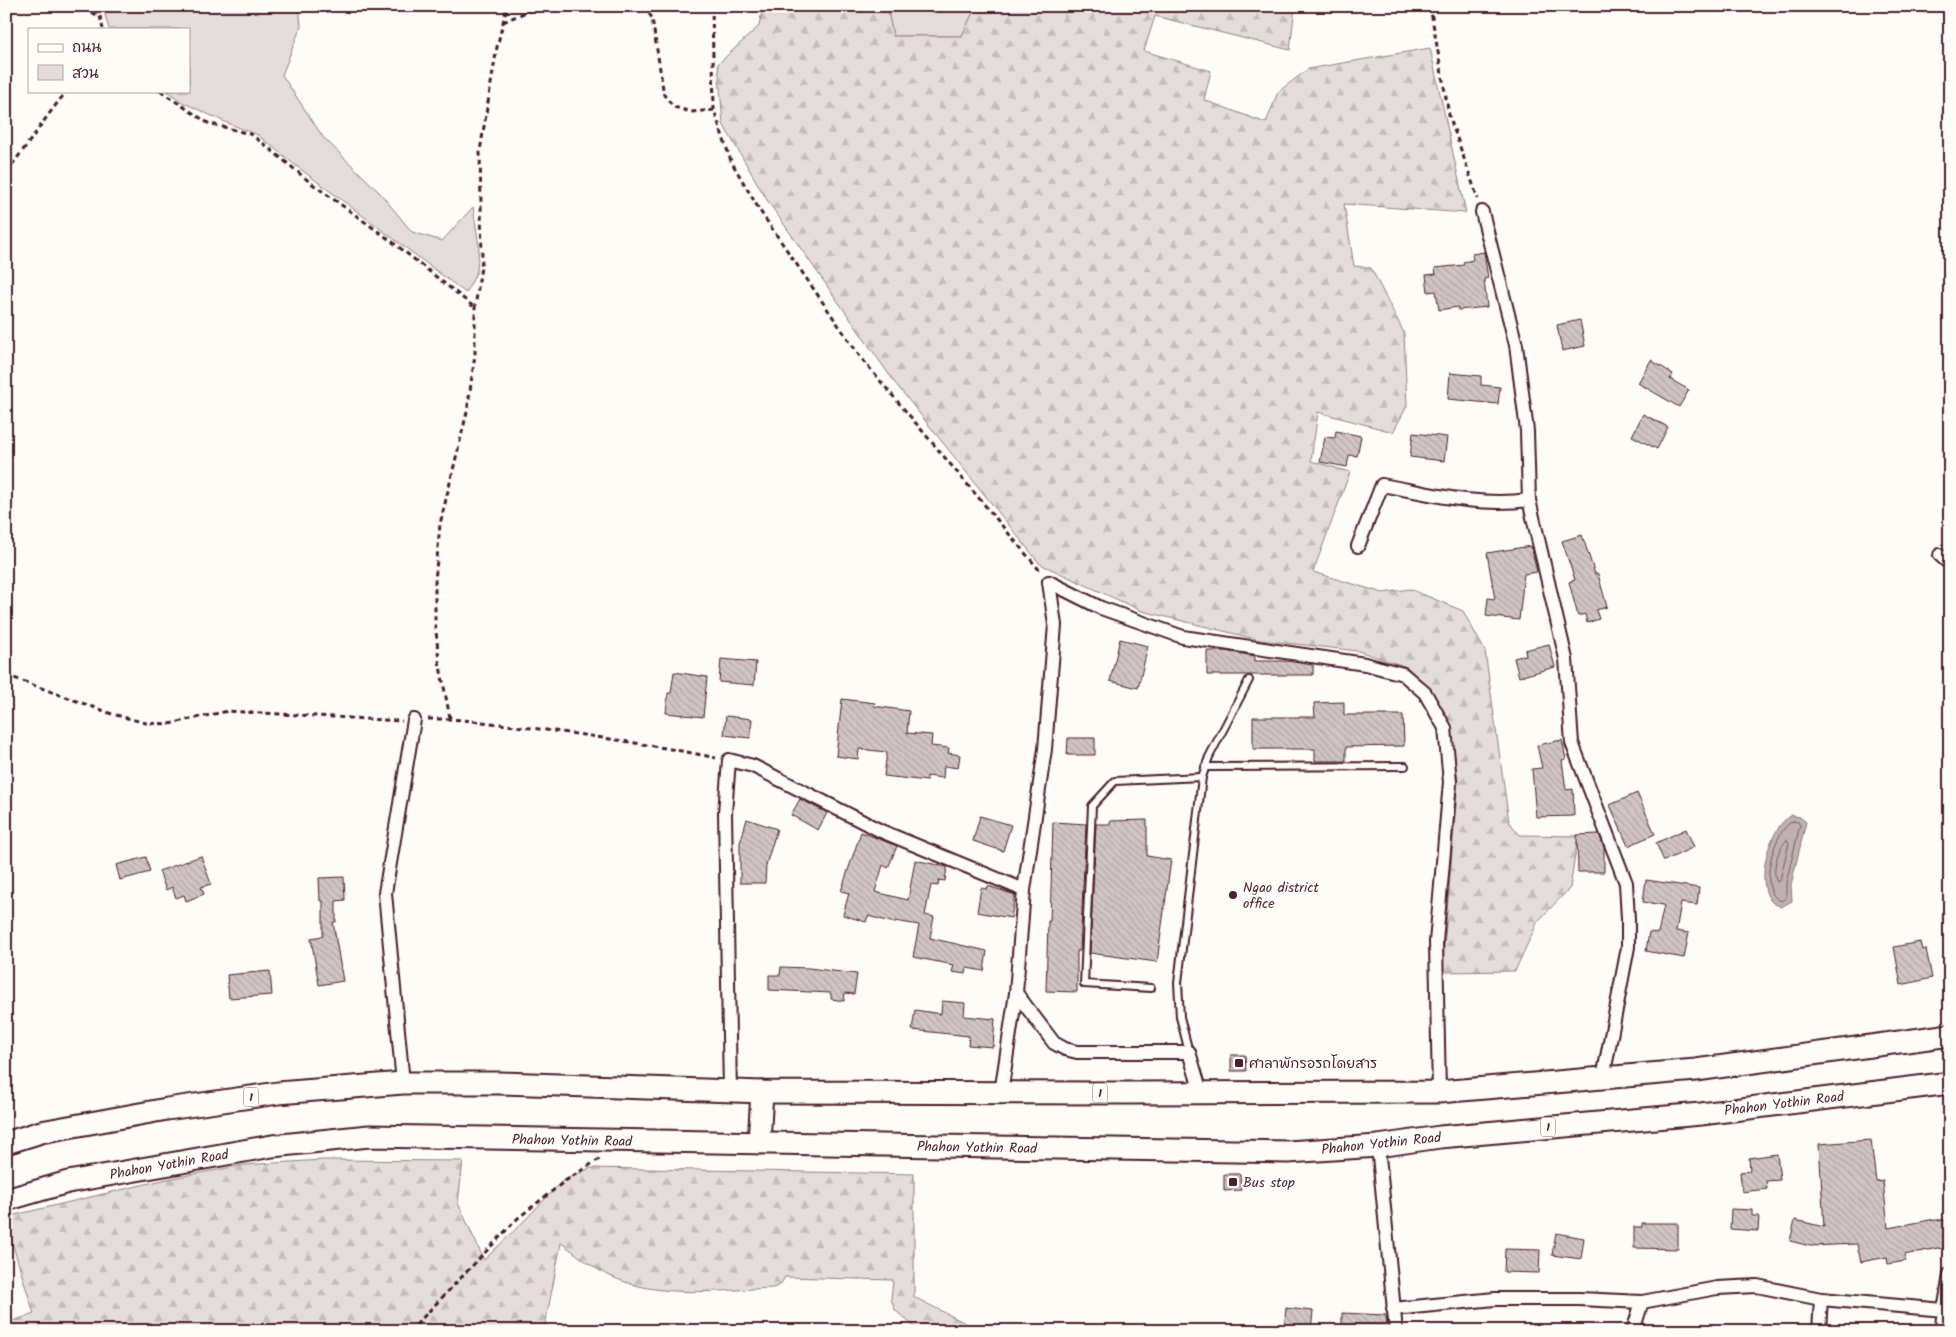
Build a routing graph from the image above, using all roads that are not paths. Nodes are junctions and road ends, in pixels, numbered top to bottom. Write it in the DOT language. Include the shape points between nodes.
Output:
graph roads {
  1 [pos="1482,212"];
  2 [pos="1529,500"];
  3 [pos="1358,546"];
  4 [pos="1940,555"];
  5 [pos="1950,564"];
  6 [pos="1249,680"];
  7 [pos="414,720"];
  8 [pos="1405,766"];
  9 [pos="1205,768"];
  10 [pos="1202,777"];
  11 [pos="1024,890"];
  12 [pos="1151,988"];
  13 [pos="1016,993"];
  14 [pos="1950,1035"];
  15 [pos="1189,1052"];
  16 [pos="1603,1078"];
  17 [pos="403,1083"];
  18 [pos="1950,1083"];
  19 [pos="730,1091"];
  20 [pos="762,1092"];
  21 [pos="1201,1092"];
  22 [pos="1438,1092"];
  23 [pos="1001,1093"];
  24 [pos="6,1142"];
  25 [pos="759,1143"];
  26 [pos="1378,1146"];
  27 [pos="6,1200"];
  28 [pos="1950,1274"];
  29 [pos="1821,1299"];
  30 [pos="1642,1302"];
  31 [pos="1393,1309"];
  32 [pos="1944,1310"];
  33 [pos="1396,1331"];
  34 [pos="1634,1331"];
  35 [pos="1819,1331"];
  36 [pos="1941,1331"];
  1 -- 2 [label="street" via="1516,345 1527,431"];
  2 -- 3 [label="street" via="1477,502 1382,485"];
  2 -- 16 [label="street" via="1566,660 1572,743 1626,883 1628,947"];
  4 -- 5 [label="street"];
  6 -- 9 [label="lane"];
  7 -- 17 [label="street" via="385,893"];
  8 -- 9 [label="lane"];
  9 -- 10 [label="lane"];
  10 -- 12 [label="lane" via="1115,782 1092,806 1084,984"];
  10 -- 15 [label="lane" via="1178,983 1180,1017"];
  11 -- 13 [label="street"];
  11 -- 19 [label="street" via="881,831 752,766 729,760 725,813"];
  11 -- 22 [label="street" via="1045,749 1055,635 1049,582 1101,608 1183,637 1365,664 1403,674 1425,694 1445,728 1450,782 1436,942"];
  13 -- 15 [label="street" via="1054,1043 1065,1049 1078,1052"];
  13 -- 23 [label="street"];
  14 -- 16 [label="highway, 1" via="1696,1070"];
  15 -- 21 [label="street"];
  16 -- 22 [label="highway, 1"];
  17 -- 19 [label="highway, 1"];
  17 -- 24 [label="highway, 1" via="278,1093 167,1109 41,1132"];
  18 -- 26 [label="highway, Phahon Yothin Road / 1" via="1701,1114 1440,1137"];
  19 -- 20 [label="highway, 1"];
  20 -- 23 [label="highway, 1"];
  20 -- 25 [label="highway"];
  21 -- 22 [label="highway, 1"];
  21 -- 23 [label="highway, 1"];
  25 -- 26 [label="highway, Phahon Yothin Road / 1" via="1288,1152"];
  25 -- 27 [label="highway, Phahon Yothin Road / 1" via="369,1136 272,1146 68,1182"];
  26 -- 31 [label="street"];
  28 -- 32 [label="street"];
  29 -- 30 [label="street" via="1757,1286 1717,1288"];
  29 -- 32 [label="street"];
  29 -- 35 [label="street"];
  30 -- 31 [label="street" via="1495,1300"];
  30 -- 34 [label="street"];
  31 -- 33 [label="street"];
  32 -- 36 [label="street"];
}
